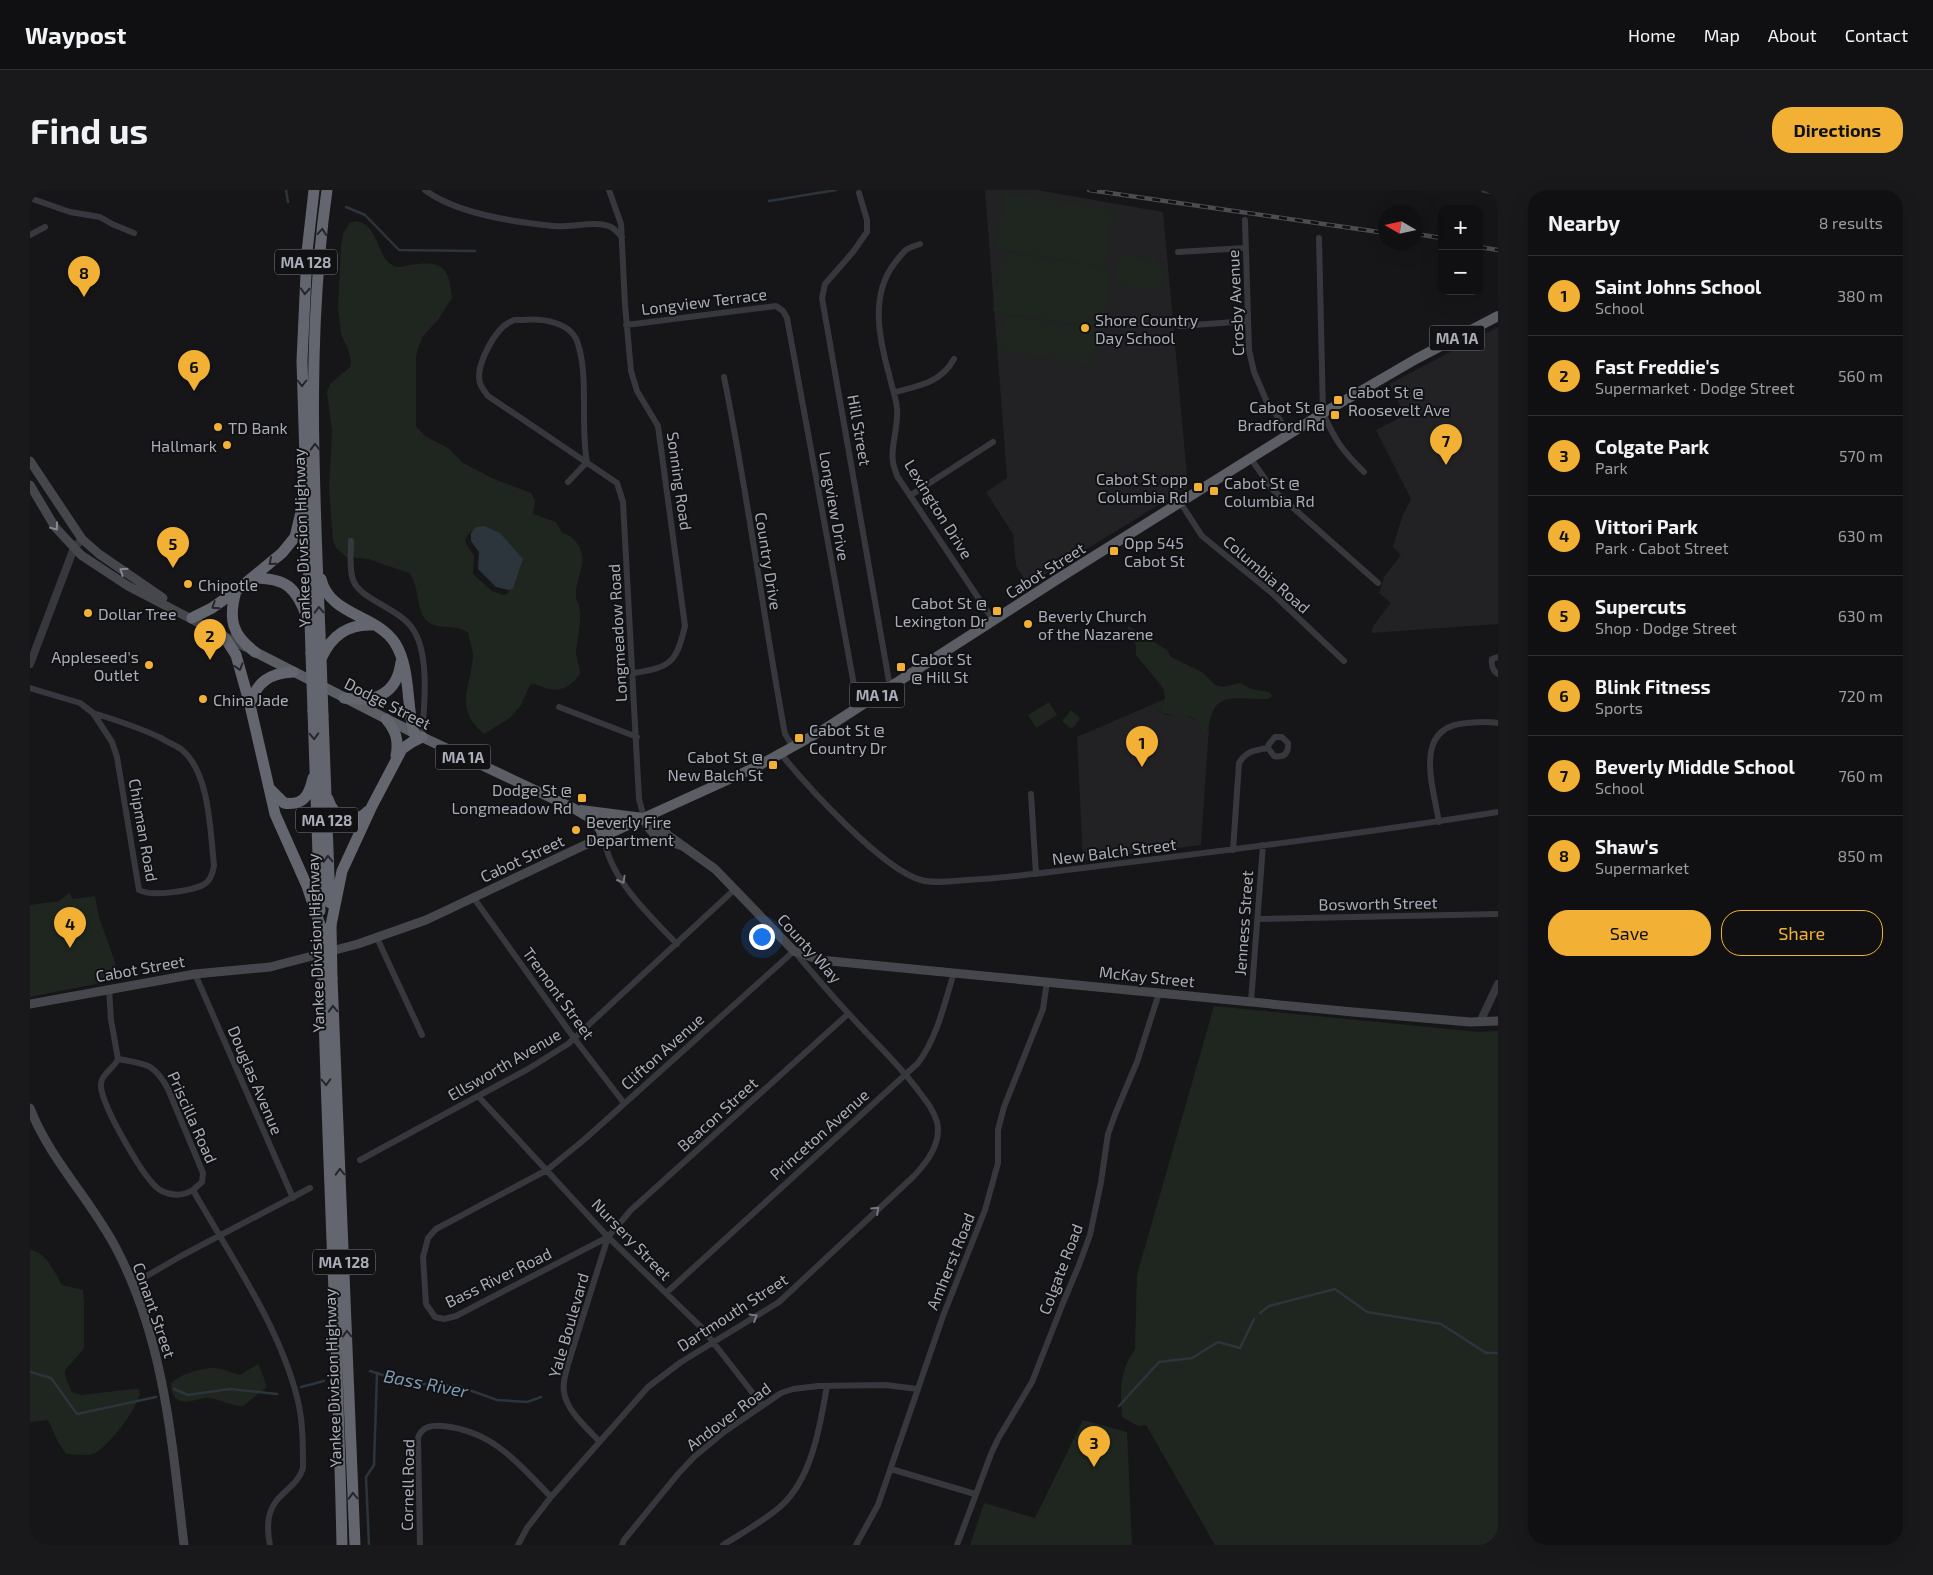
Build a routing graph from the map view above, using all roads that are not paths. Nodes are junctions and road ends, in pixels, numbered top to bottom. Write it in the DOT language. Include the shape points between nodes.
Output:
graph roads {
  1 [pos="314,190"];
  2 [pos="326,190"];
  3 [pos="425,190"];
  4 [pos="609,190"];
  5 [pos="1484,190"];
  6 [pos="1498,192"];
  7 [pos="859,193"];
  8 [pos="30,198"];
  9 [pos="1245,220"];
  10 [pos="45,227"];
  11 [pos="134,233"];
  12 [pos="30,235"];
  13 [pos="622,238"];
  14 [pos="1319,238"];
  15 [pos="920,244"];
  16 [pos="1245,248"];
  17 [pos="1178,252"];
  18 [pos="783,311"];
  19 [pos="1498,316"];
  20 [pos="1248,321"];
  21 [pos="626,325"];
  22 [pos="1180,326"];
  23 [pos="954,359"];
  24 [pos="724,377"];
  25 [pos="895,392"];
  26 [pos="1323,413"];
  27 [pos="1290,435"];
  28 [pos="993,442"];
  29 [pos="1251,459"];
  30 [pos="30,461"];
  31 [pos="587,462"];
  32 [pos="304,470"];
  33 [pos="1364,472"];
  34 [pos="568,482"];
  35 [pos="30,486"];
  36 [pos="911,495"];
  37 [pos="1180,502"];
  38 [pos="82,539"];
  39 [pos="351,541"];
  40 [pos="74,548"];
  41 [pos="317,551"];
  42 [pos="253,578"];
  43 [pos="1378,583"];
  44 [pos="236,592"];
  45 [pos="192,618"];
  46 [pos="993,620"];
  47 [pos="375,626"];
  48 [pos="310,628"];
  49 [pos="220,633"];
  50 [pos="255,652"];
  51 [pos="316,656"];
  52 [pos="401,658"];
  53 [pos="1498,658"];
  54 [pos="1344,660"];
  55 [pos="30,664"];
  56 [pos="293,672"];
  57 [pos="634,673"];
  58 [pos="1498,674"];
  59 [pos="890,687"];
  60 [pos="30,688"];
  61 [pos="344,698"];
  62 [pos="250,705"];
  63 [pos="559,706"];
  64 [pos="858,707"];
  65 [pos="92,712"];
  66 [pos="318,713"];
  67 [pos="386,719"];
  68 [pos="1498,723"];
  69 [pos="418,735"];
  70 [pos="636,737"];
  71 [pos="793,747"];
  72 [pos="1268,748"];
  73 [pos="781,754"];
  74 [pos="396,757"];
  75 [pos="315,762"];
  76 [pos="269,789"];
  77 [pos="326,793"];
  78 [pos="1031,794"];
  79 [pos="372,806"];
  80 [pos="573,808"];
  81 [pos="1498,812"];
  82 [pos="644,818"];
  83 [pos="1439,822"];
  84 [pos="604,836"];
  85 [pos="1263,845"];
  86 [pos="1233,850"];
  87 [pos="1036,874"];
  88 [pos="735,889"];
  89 [pos="474,897"];
  90 [pos="1498,914"];
  91 [pos="1258,918"];
  92 [pos="326,926"];
  93 [pos="377,938"];
  94 [pos="677,944"];
  95 [pos="794,950"];
  96 [pos="954,972"];
  97 [pos="195,974"];
  98 [pos="328,979"];
  99 [pos="1047,981"];
  100 [pos="1498,984"];
  101 [pos="109,988"];
  102 [pos="1159,993"];
  103 [pos="1251,1002"];
  104 [pos="30,1004"];
  105 [pos="848,1014"];
  106 [pos="1498,1021"];
  107 [pos="1480,1022"];
  108 [pos="422,1034"];
  109 [pos="574,1038"];
  110 [pos="118,1059"];
  111 [pos="907,1074"];
  112 [pos="478,1096"];
  113 [pos="624,1103"];
  114 [pos="30,1108"];
  115 [pos="360,1160"];
  116 [pos="547,1170"];
  117 [pos="310,1188"];
  118 [pos="193,1190"];
  119 [pos="293,1198"];
  120 [pos="219,1236"];
  121 [pos="608,1237"];
  122 [pos="133,1284"];
  123 [pos="666,1293"];
  124 [pos="712,1342"];
  125 [pos="827,1386"];
  126 [pos="918,1390"];
  127 [pos="762,1405"];
  128 [pos="599,1441"];
  129 [pos="891,1470"];
  130 [pos="975,1494"];
  131 [pos="552,1497"];
  132 [pos="184,1545"];
  133 [pos="270,1545"];
  134 [pos="342,1545"];
  135 [pos="355,1545"];
  136 [pos="420,1545"];
  137 [pos="518,1545"];
  138 [pos="622,1545"];
  139 [pos="723,1545"];
  140 [pos="856,1545"];
  141 [pos="957,1545"];
  1 -- 32 [label="highway, Yankee Division Highway / MA 128, one-way" via="303,334"];
  41 -- 2 [label="highway, Yankee Division Highway / MA 128, one-way" via="315,341"];
  3 -- 13 [label="street" via="470,211 555,226 604,225 613,228"];
  4 -- 13 [label="street, Sonning Road" via="621,224"];
  5 -- 6 [label="street"];
  7 -- 59 [label="street, Hill Street" via="867,232 825,284 822,298"];
  8 -- 11 [label="street" via="70,212 100,217"];
  9 -- 16 [label="street, Crosby Avenue"];
  10 -- 12 [label="street"];
  13 -- 21 [label="street, Sonning Road"];
  14 -- 26 [label="street"];
  15 -- 25 [label="street, Lexington Drive" via="906,249 886,275 881,292 881,345"];
  16 -- 17 [label="street"];
  16 -- 20 [label="street, Crosby Avenue"];
  18 -- 21 [label="street, Longview Terrace" via="776,306"];
  18 -- 64 [label="street, Longview Drive" via="788,318"];
  19 -- 26 [label="highway, Cabot Street / MA 1A"];
  20 -- 22 [label="street"];
  20 -- 27 [label="street, Crosby Avenue" via="1254,372 1266,400"];
  21 -- 57 [label="street, Sonning Road" via="631,371 637,391 658,426 685,626 674,659 665,666"];
  23 -- 25 [label="street" via="938,378"];
  24 -- 71 [label="street, Country Drive" via="783,725"];
  25 -- 36 [label="street, Lexington Drive" via="898,409 892,460 897,476"];
  26 -- 27 [label="highway, Cabot Street / MA 1A"];
  26 -- 33 [label="street" via="1341,448"];
  27 -- 29 [label="highway, Cabot Street / MA 1A"];
  28 -- 36 [label="street"];
  29 -- 37 [label="highway, Cabot Street / MA 1A"];
  29 -- 43 [label="street" via="1273,490"];
  30 -- 38 [label="main road, Dodge Street / MA 1A"];
  31 -- 31 [label="street, Longmeadow Road" via="488,396 480,383 487,349 512,321 554,322 570,330 578,342 583,369"];
  31 -- 34 [label="street"];
  31 -- 57 [label="street, Longmeadow Road" via="617,483 623,502"];
  32 -- 42 [label="highway, one-way" via="295,537"];
  32 -- 48 [label="highway, Yankee Division Highway / MA 128"];
  35 -- 40 [label="main road, Dodge Street / MA 1A, one-way" via="54,527"];
  36 -- 46 [label="street, Lexington Drive"];
  37 -- 46 [label="highway, Cabot Street / MA 1A"];
  37 -- 54 [label="street, Columbia Road" via="1202,536 1273,594"];
  38 -- 40 [label="street"];
  45 -- 38 [label="main road, Dodge Street / MA 1A, one-way"];
  39 -- 69 [label="street" via="351,572 356,586 404,619 417,637 423,664 424,693"];
  40 -- 45 [label="main road, Dodge Street / MA 1A" via="128,586"];
  40 -- 55 [label="street"];
  41 -- 47 [label="highway" via="323,584 329,596 339,606"];
  51 -- 41 [label="highway, Yankee Division Highway / MA 128, one-way"];
  42 -- 44 [label="highway"];
  42 -- 48 [label="highway" via="271,579 288,585 299,597"];
  44 -- 45 [label="highway, one-way"];
  44 -- 50 [label="highway" via="232,610 234,625 240,639"];
  45 -- 49 [label="main road, Dodge Street / MA 1A"];
  46 -- 59 [label="highway, Cabot Street / MA 1A"];
  47 -- 51 [label="highway" via="357,626 342,631"];
  47 -- 52 [label="highway" via="388,635"];
  48 -- 51 [label="highway, Yankee Division Highway / MA 128"];
  49 -- 50 [label="main road, Dodge Street / MA 1A"];
  49 -- 62 [label="highway, one-way" via="236,655"];
  50 -- 56 [label="highway, Dodge Street / MA 1A"];
  51 -- 66 [label="highway, Yankee Division Highway / MA 128, bridge"];
  52 -- 61 [label="highway" via="398,676 381,696 365,700"];
  52 -- 69 [label="highway"];
  53 -- 58 [label="street" via="1492,659 1491,663"];
  56 -- 61 [label="highway, Dodge Street / MA 1A"];
  56 -- 62 [label="highway" via="265,680 256,690"];
  57 -- 70 [label="street, Longmeadow Road"];
  59 -- 64 [label="highway, Cabot Street / MA 1A"];
  60 -- 65 [label="street, Chipman Road" via="80,703"];
  61 -- 67 [label="highway, Dodge Street / MA 1A"];
  62 -- 76 [label="highway"];
  63 -- 70 [label="street"];
  64 -- 71 [label="highway, Cabot Street / MA 1A"];
  65 -- 65 [label="street, Chipman Road" via="134,725 170,743 181,749 195,766 207,805 214,865 213,873 202,885 156,894 139,890 117,758 103,725"];
  66 -- 75 [label="highway, Yankee Division Highway / MA 128, one-way"];
  66 -- 77 [label="highway, Yankee Division Highway / MA 128"];
  67 -- 69 [label="highway, Dodge Street / MA 1A"];
  67 -- 74 [label="highway" via="396,732"];
  68 -- 83 [label="street" via="1462,723 1437,734 1430,766"];
  69 -- 74 [label="highway"];
  69 -- 80 [label="highway, Dodge Street / MA 1A"];
  70 -- 82 [label="street, Longmeadow Road" via="639,799"];
  71 -- 73 [label="highway, Cabot Street / MA 1A"];
  72 -- 86 [label="street" via="1248,752 1239,763"];
  73 -- 82 [label="highway, Cabot Street / MA 1A"];
  73 -- 87 [label="street, New Balch Street" via="870,847 911,876 930,882"];
  74 -- 79 [label="highway"];
  75 -- 76 [label="highway" via="310,789 297,803 284,803"];
  75 -- 92 [label="highway, Yankee Division Highway / MA 128"];
  76 -- 92 [label="highway" via="278,823"];
  77 -- 79 [label="highway" via="332,809 348,820 359,818"];
  92 -- 77 [label="highway, Yankee Division Highway / MA 128, one-way"];
  78 -- 87 [label="street"];
  79 -- 92 [label="highway" via="342,871"];
  80 -- 82 [label="highway, Dodge Street / MA 1A"];
  80 -- 84 [label="highway, Dodge Street / MA 1A" via="595,820"];
  81 -- 83 [label="street, New Balch Street"];
  82 -- 84 [label="highway, Cabot Street / MA 1A"];
  82 -- 88 [label="main road, County Way" via="652,834 685,847 710,864"];
  83 -- 85 [label="street, New Balch Street"];
  84 -- 89 [label="main road, Cabot Street"];
  84 -- 94 [label="street, one-way" via="606,849 626,887"];
  85 -- 86 [label="street, New Balch Street"];
  85 -- 91 [label="street, Jenness Street"];
  86 -- 87 [label="street, New Balch Street"];
  88 -- 94 [label="street, Ellsworth Avenue"];
  88 -- 95 [label="main road, County Way"];
  89 -- 93 [label="main road, Cabot Street"];
  89 -- 109 [label="street, Tremont Street"];
  90 -- 91 [label="street, Bosworth Street"];
  91 -- 103 [label="street, Jenness Street"];
  92 -- 98 [label="highway, Yankee Division Highway / MA 128, bridge"];
  93 -- 97 [label="main road, Cabot Street" via="275,967"];
  93 -- 108 [label="street"];
  94 -- 109 [label="street, Ellsworth Avenue"];
  95 -- 96 [label="main road, McKay Street" via="820,960"];
  95 -- 105 [label="street, County Way"];
  95 -- 113 [label="street, Clifton Avenue"];
  96 -- 99 [label="main road, McKay Street"];
  96 -- 111 [label="street, Princeton Avenue" via="926,1053"];
  97 -- 101 [label="main road, Cabot Street"];
  97 -- 119 [label="street, Douglas Avenue"];
  98 -- 134 [label="highway, Yankee Division Highway / MA 128, one-way"];
  135 -- 98 [label="highway, Yankee Division Highway / MA 128, one-way"];
  99 -- 102 [label="main road, McKay Street"];
  99 -- 126 [label="street, Amherst Road" via="1043,1009 1004,1107 998,1130 998,1163 993,1185"];
  100 -- 107 [label="street"];
  101 -- 104 [label="main road, Cabot Street"];
  101 -- 110 [label="street"];
  102 -- 103 [label="main road, McKay Street"];
  102 -- 130 [label="street, Colgate Road" via="1137,1062 1108,1134 1090,1235 1080,1265 1032,1382 998,1439"];
  103 -- 107 [label="main road, McKay Street"];
  105 -- 111 [label="street, County Way"];
  105 -- 121 [label="street, Beacon Street" via="631,1210"];
  106 -- 107 [label="main road, McKay Street"];
  109 -- 112 [label="street, Ellsworth Avenue"];
  109 -- 113 [label="street, Tremont Street"];
  110 -- 118 [label="street, Priscilla Road" via="144,1064 161,1076 203,1173 202,1182"];
  110 -- 118 [label="street" via="104,1076 101,1087 114,1121 131,1151 160,1190 177,1195"];
  111 -- 123 [label="street, Princeton Avenue"];
  124 -- 111 [label="street, Dartmouth Street, one-way" via="779,1302 926,1163 937,1138 938,1123 932,1108"];
  112 -- 115 [label="street, Ellsworth Avenue"];
  112 -- 116 [label="street, Nursery Street"];
  113 -- 116 [label="street, Clifton Avenue"];
  114 -- 122 [label="main road, Conant Street" via="38,1127 111,1238"];
  116 -- 121 [label="street, Nursery Street"];
  116 -- 121 [label="street, Bass River Road" via="436,1228 428,1238 423,1256 426,1304 431,1314 444,1319 456,1316"];
  117 -- 119 [label="street"];
  118 -- 120 [label="street"];
  119 -- 120 [label="street"];
  120 -- 122 [label="street"];
  120 -- 133 [label="street" via="263,1312 298,1398 303,1468 301,1476 270,1511"];
  121 -- 123 [label="street, Nursery Street"];
  121 -- 128 [label="street, Yale Boulevard" via="564,1384 568,1404"];
  122 -- 132 [label="main road, Conant Street" via="164,1388"];
  123 -- 124 [label="street, Nursery Street"];
  124 -- 127 [label="street, Nursery Street"];
  124 -- 128 [label="street, Dartmouth Street" via="648,1387"];
  125 -- 126 [label="street, Andover Road" via="885,1385"];
  125 -- 127 [label="street, Andover Road" via="793,1389"];
  125 -- 139 [label="street" via="813,1448 804,1474 792,1493 781,1506"];
  126 -- 129 [label="street, Amherst Road"];
  127 -- 138 [label="street, Andover Road" via="694,1457"];
  128 -- 131 [label="street, Dartmouth Street"];
  129 -- 130 [label="street"];
  129 -- 140 [label="street, Amherst Road" via="878,1505"];
  130 -- 141 [label="street, Colgate Road"];
  131 -- 136 [label="street, Cornell Road" via="518,1463 484,1437 469,1430 429,1426 420,1432 418,1438"];
  131 -- 137 [label="street, Dartmouth Street"];
}
